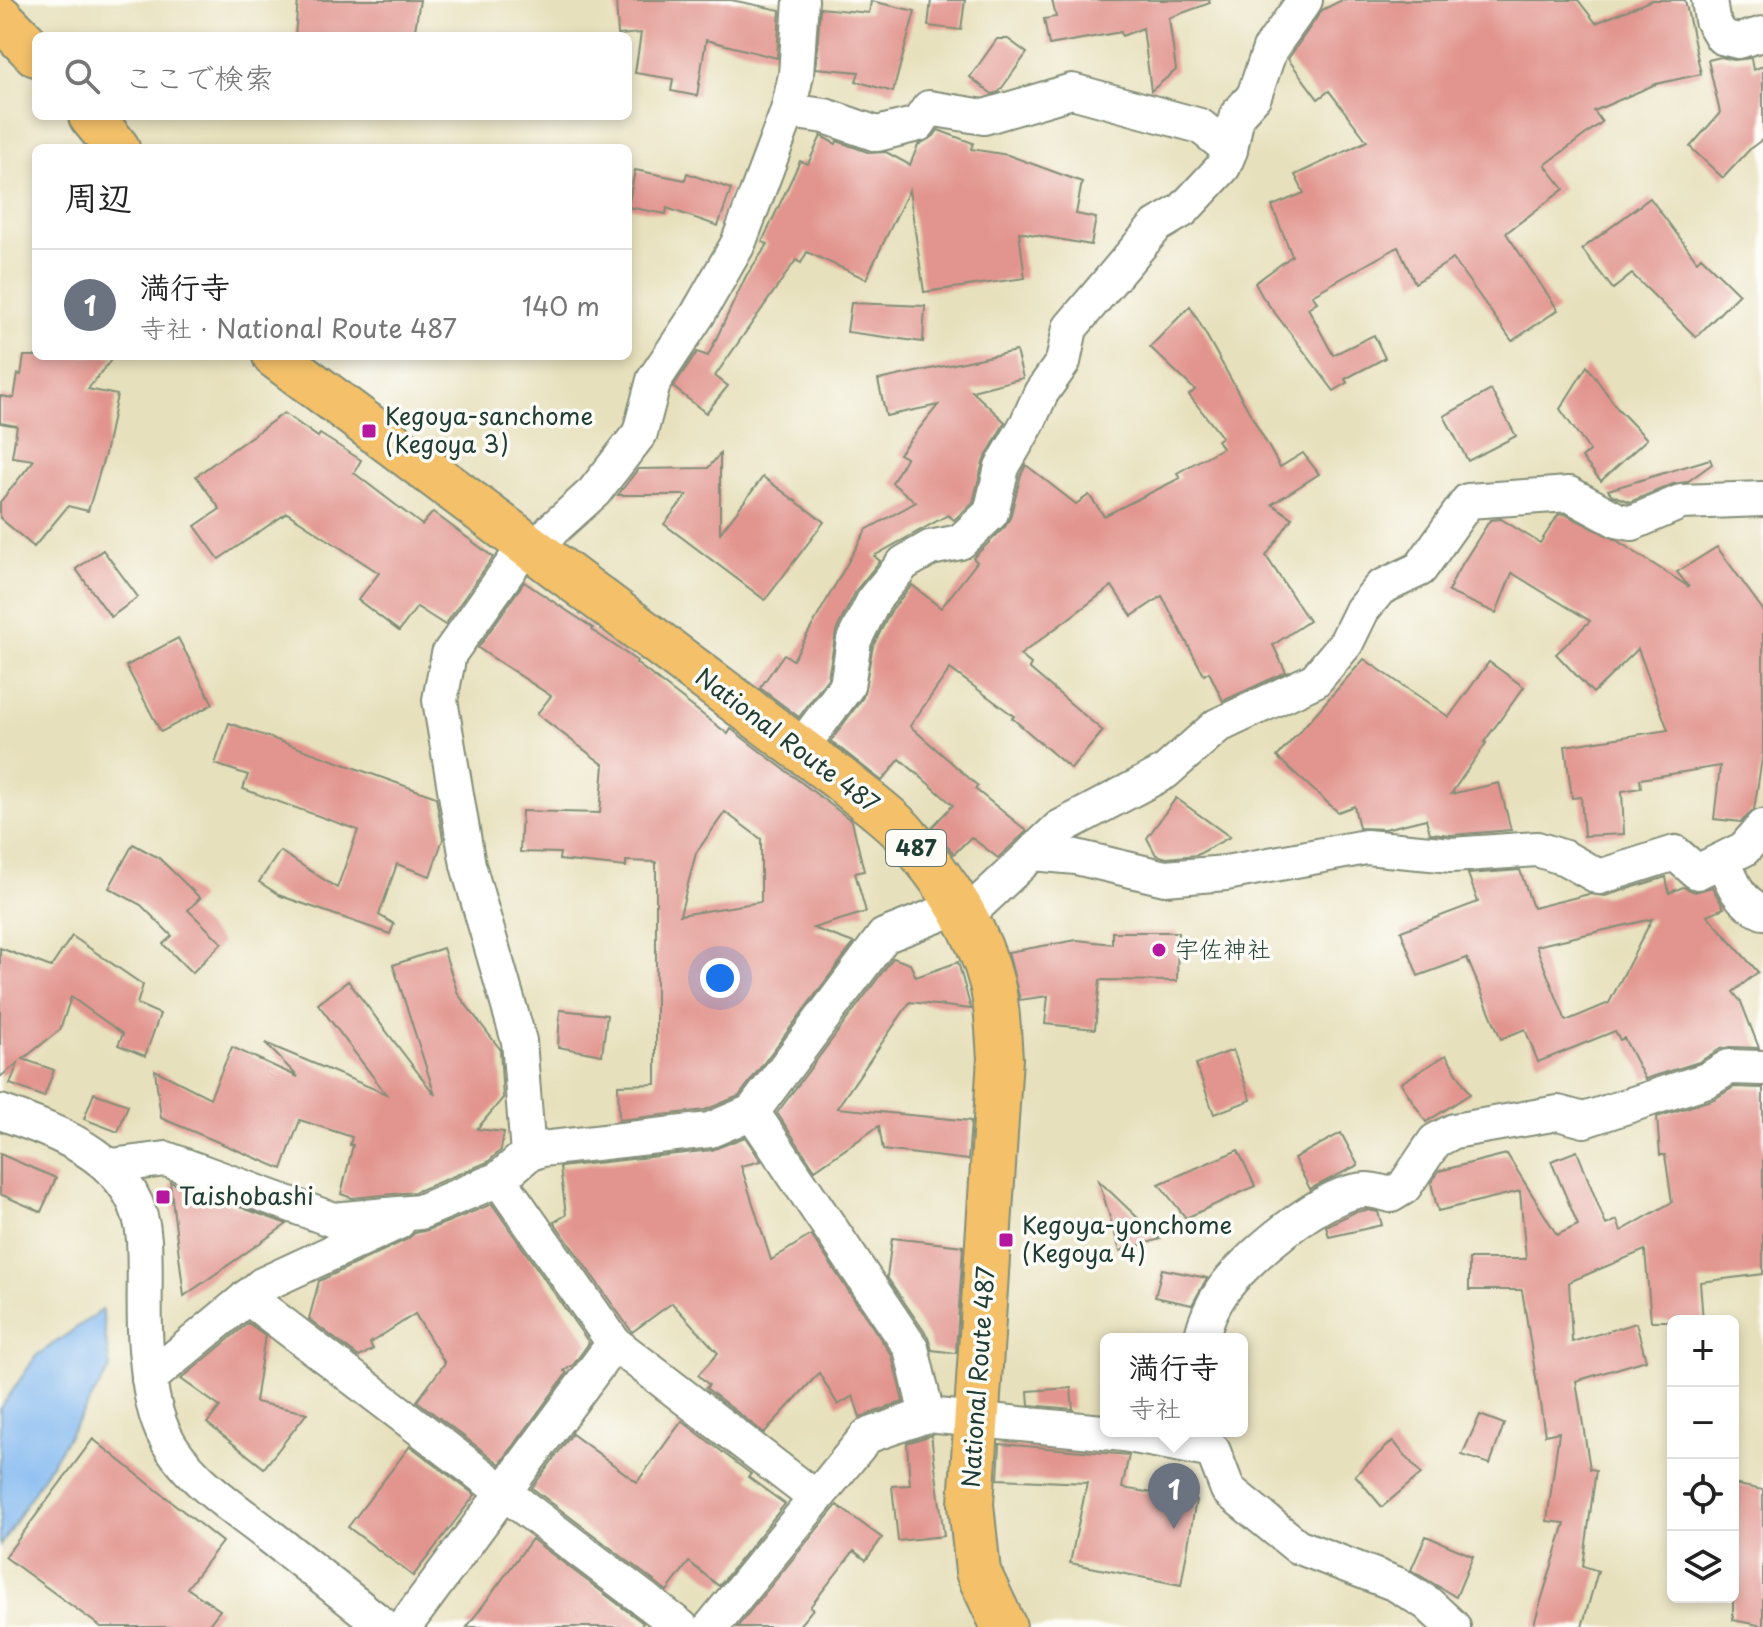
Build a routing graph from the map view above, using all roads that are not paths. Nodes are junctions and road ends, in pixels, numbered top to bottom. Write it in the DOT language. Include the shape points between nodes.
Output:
graph roads {
  1 [pos="801,0"];
  2 [pos="1305,0"];
  3 [pos="1709,0"];
  4 [pos="0,17"];
  5 [pos="1763,34"];
  6 [pos="32,50"];
  7 [pos="788,111"];
  8 [pos="94,120"];
  9 [pos="114,144"];
  10 [pos="1230,150"];
  11 [pos="280,360"];
  12 [pos="1763,499"];
  13 [pos="531,548"];
  14 [pos="800,749"];
  15 [pos="1763,827"];
  16 [pos="1033,853"];
  17 [pos="1723,860"];
  18 [pos="962,912"];
  19 [pos="1763,912"];
  20 [pos="1763,1068"];
  21 [pos="0,1112"];
  22 [pos="752,1112"];
  23 [pos="528,1154"];
  24 [pos="111,1166"];
  25 [pos="499,1179"];
  26 [pos="420,1212"];
  27 [pos="247,1297"];
  28 [pos="1203,1333"];
  29 [pos="614,1343"];
  30 [pos="149,1379"];
  31 [pos="927,1415"];
  32 [pos="976,1420"];
  33 [pos="1100,1432"];
  34 [pos="1171,1437"];
  35 [pos="504,1492"];
  36 [pos="816,1498"];
  37 [pos="385,1627"];
  38 [pos="404,1627"];
  39 [pos="681,1627"];
  40 [pos="711,1627"];
  41 [pos="1004,1627"];
  42 [pos="1453,1627"];
  1 -- 7 [label="street"];
  2 -- 10 [label="street" via="1270,49 1254,96 1237,115"];
  3 -- 5 [label="street" via="1722,37 1738,41"];
  4 -- 6 [label="highway"];
  7 -- 10 [label="street" via="825,116 877,134 918,124 929,108 984,117 1072,91 1200,126"];
  7 -- 13 [label="street" via="738,244 654,380 640,433 594,492"];
  8 -- 9 [label="highway"];
  10 -- 14 [label="street" via="1223,167 1183,210 1156,226 1070,328 1063,362 1002,467 991,513 960,542 930,548 904,563 875,598 854,640 847,686"];
  11 -- 13 [label="highway, National Route 487 / 487"];
  12 -- 16 [label="street" via="1681,502 1632,523 1569,494 1468,501 1420,569 1380,588 1315,680 1217,726 1165,772 1059,828"];
  13 -- 14 [label="highway, National Route 487 / 487"];
  13 -- 23 [label="street" via="449,654 440,700 468,865 519,1041"];
  14 -- 18 [label="highway, National Route 487 / 487" via="900,829"];
  15 -- 17 [label="street" via="1744,849"];
  16 -- 17 [label="street" via="1076,857 1165,878 1226,873 1366,847 1452,855 1537,849 1599,877 1675,853 1697,872"];
  16 -- 18 [label="street"];
  17 -- 19 [label="street" via="1744,901"];
  18 -- 22 [label="street" via="884,936"];
  18 -- 32 [label="highway, National Route 487 / 487" via="992,985 1000,1058"];
  20 -- 28 [label="street" via="1729,1067 1707,1080 1584,1120 1558,1113 1454,1131 1435,1141 1404,1187 1391,1195 1364,1190 1328,1202 1275,1236 1221,1292"];
  21 -- 24 [label="street" via="67,1137"];
  22 -- 23 [label="street" via="710,1130"];
  22 -- 31 [label="street" via="911,1348"];
  23 -- 25 [label="street"];
  24 -- 26 [label="street" via="166,1159 333,1220"];
  24 -- 30 [label="street" via="133,1197 144,1236"];
  25 -- 26 [label="street"];
  25 -- 29 [label="street"];
  26 -- 27 [label="street" via="262,1285"];
  27 -- 30 [label="street"];
  27 -- 35 [label="street"];
  29 -- 35 [label="street"];
  29 -- 36 [label="street"];
  30 -- 37 [label="street" via="163,1433 184,1466"];
  31 -- 32 [label="street"];
  31 -- 36 [label="street" via="867,1436"];
  32 -- 33 [label="street"];
  32 -- 41 [label="highway, National Route 487 / 487" via="971,1504 978,1572"];
  34 -- 42 [label="street" via="1213,1451 1228,1490 1297,1546 1396,1584"];
  35 -- 38 [label="street"];
  35 -- 39 [label="street"];
  36 -- 40 [label="street"];
}
